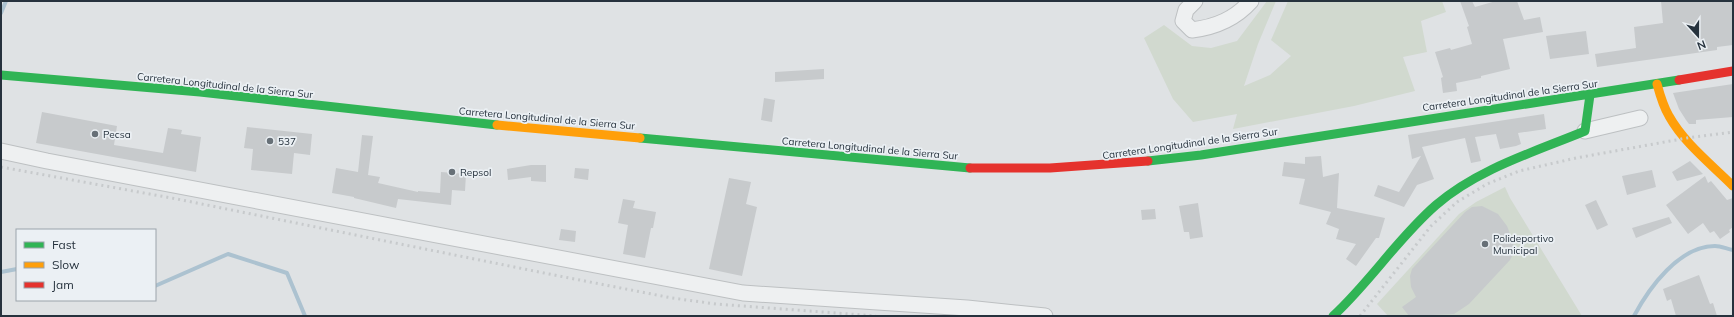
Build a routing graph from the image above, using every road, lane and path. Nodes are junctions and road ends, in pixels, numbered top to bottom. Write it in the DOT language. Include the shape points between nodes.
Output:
graph roads {
  1 [pos="1195,1"];
  2 [pos="1251,1"];
  3 [pos="1733,71"];
  4 [pos="1,75"];
  5 [pos="1657,84"];
  6 [pos="1590,95"];
  7 [pos="1640,118"];
  8 [pos="1585,131"];
  9 [pos="1,151"];
  10 [pos="1733,186"];
  11 [pos="1046,316"];
  12 [pos="1333,316"];
  1 -- 2 [label="street" via="1186,10 1183,20 1192,30 1210,28 1224,22 1241,12"];
  3 -- 5 [label="main road, Carretera Longitudinal de la Sierra Sur"];
  4 -- 6 [label="main road, Carretera Longitudinal de la Sierra Sur" via="200,92 524,128 953,167 1021,170 1129,164 1193,156 1394,123"];
  5 -- 6 [label="main road, Carretera Longitudinal de la Sierra Sur"];
  5 -- 10 [label="main road" via="1671,120"];
  6 -- 8 [label="main road"];
  7 -- 8 [label="street"];
  8 -- 12 [label="main road" via="1487,173 1451,194 1422,219"];
  9 -- 11 [label="street" via="743,293"];
}
